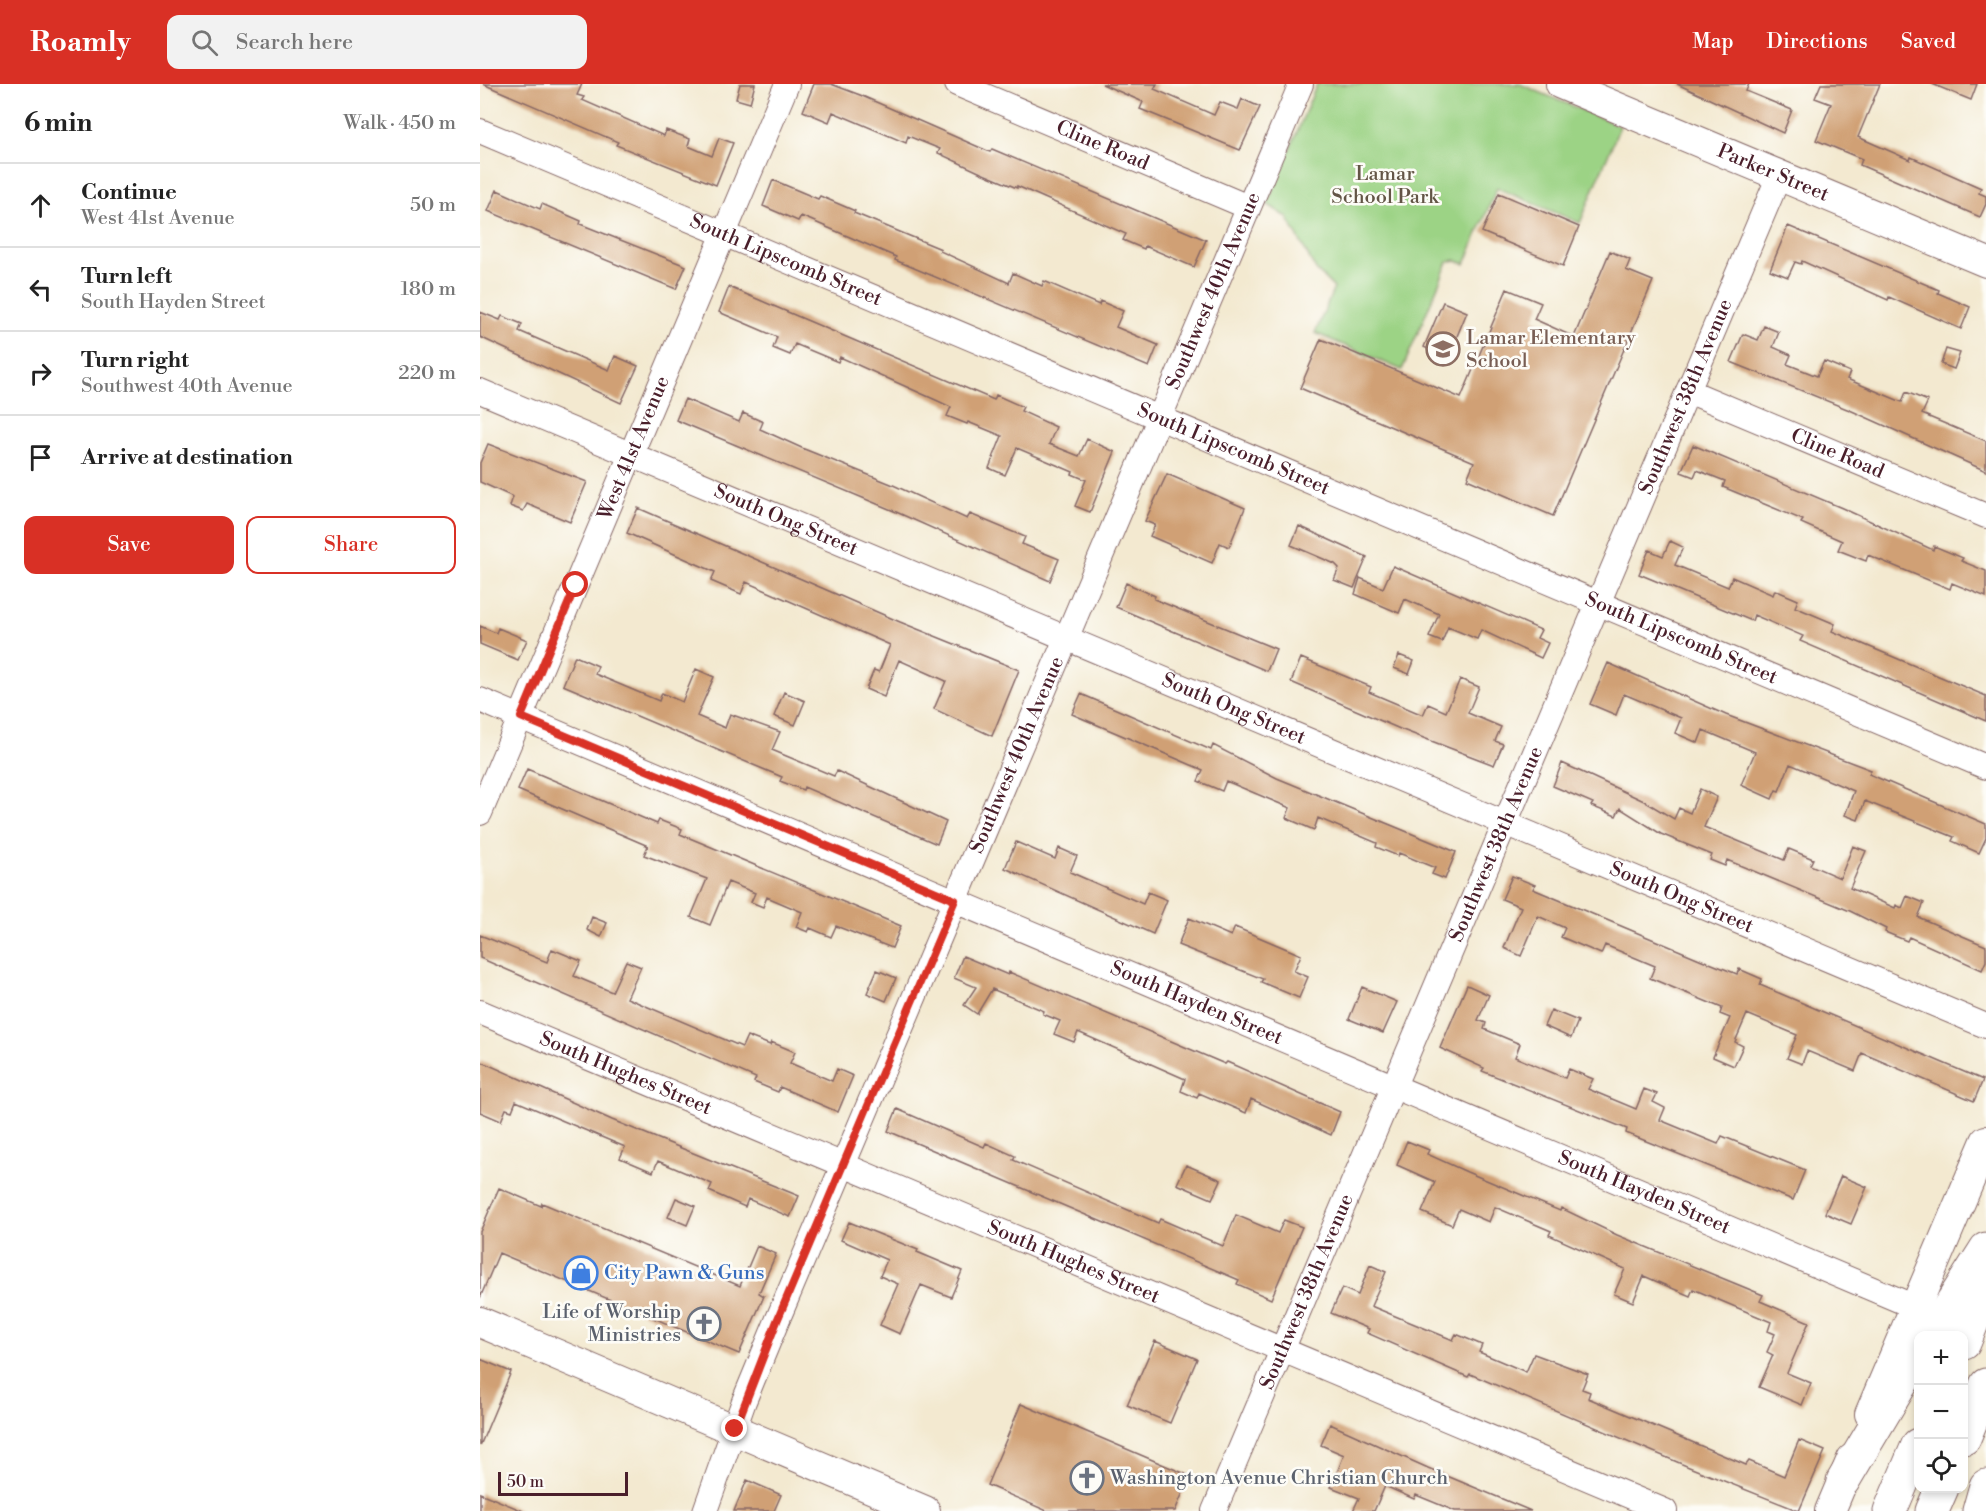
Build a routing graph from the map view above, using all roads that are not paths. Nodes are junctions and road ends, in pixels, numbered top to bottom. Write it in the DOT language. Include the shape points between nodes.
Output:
graph roads {
  1 [pos="787,84"];
  2 [pos="957,84"];
  3 [pos="1300,84"];
  4 [pos="1561,84"];
  5 [pos="480,131"];
  6 [pos="1779,176"];
  7 [pos="1248,207"];
  8 [pos="723,235"];
  9 [pos="1986,262"];
  10 [pos="1688,391"];
  11 [pos="480,392"];
  12 [pos="1159,418"];
  13 [pos="631,455"];
  14 [pos="1986,516"];
  15 [pos="1598,603"];
  16 [pos="1066,638"];
  17 [pos="480,700"];
  18 [pos="521,717"];
  19 [pos="1986,767"];
  20 [pos="480,813"];
  21 [pos="1504,823"];
  22 [pos="955,900"];
  23 [pos="480,1012"];
  24 [pos="1986,1026"];
  25 [pos="1393,1087"];
  26 [pos="1986,1141"];
  27 [pos="843,1164"];
  28 [pos="1986,1249"];
  29 [pos="1986,1288"];
  30 [pos="1915,1307"];
  31 [pos="480,1322"];
  32 [pos="1934,1331"];
  33 [pos="1968,1333"];
  34 [pos="1283,1350"];
  35 [pos="1914,1362"];
  36 [pos="1986,1385"];
  37 [pos="1968,1428"];
  38 [pos="735,1429"];
  39 [pos="1914,1454"];
  40 [pos="1843,1481"];
  41 [pos="1986,1486"];
  42 [pos="1940,1493"];
  43 [pos="705,1511"];
  44 [pos="925,1511"];
  45 [pos="1214,1511"];
  46 [pos="1665,1511"];
  47 [pos="1830,1511"];
  48 [pos="1890,1511"];
  49 [pos="1932,1511"];
  50 [pos="1979,1511"];
  1 -- 8 [label="street, West 41st Avenue"];
  2 -- 7 [label="street, Cline Road"];
  3 -- 7 [label="street, Southwest 40th Avenue"];
  4 -- 6 [label="main road, Parker Street"];
  5 -- 8 [label="street, South Lipscomb Street"];
  6 -- 9 [label="main road, Parker Street"];
  6 -- 10 [label="street, Southwest 38th Avenue"];
  7 -- 12 [label="street, Southwest 40th Avenue"];
  8 -- 12 [label="street, South Lipscomb Street"];
  8 -- 13 [label="street, West 41st Avenue"];
  10 -- 14 [label="street, Cline Road"];
  10 -- 15 [label="street, Southwest 38th Avenue"];
  11 -- 13 [label="street, South Ong Street"];
  12 -- 15 [label="street, South Lipscomb Street"];
  12 -- 16 [label="street, Southwest 40th Avenue"];
  13 -- 16 [label="street, South Ong Street"];
  13 -- 18 [label="street, West 41st Avenue"];
  15 -- 19 [label="street, South Lipscomb Street"];
  15 -- 21 [label="street, Southwest 38th Avenue"];
  16 -- 21 [label="street, South Ong Street"];
  16 -- 22 [label="street, Southwest 40th Avenue"];
  17 -- 18 [label="street, South Hayden Street"];
  18 -- 20 [label="street, West 41st Avenue"];
  18 -- 22 [label="street, South Hayden Street"];
  21 -- 24 [label="street, South Ong Street"];
  21 -- 25 [label="street, Southwest 38th Avenue"];
  22 -- 25 [label="street, South Hayden Street"];
  22 -- 27 [label="street, Southwest 40th Avenue"];
  23 -- 27 [label="street, South Hughes Street"];
  25 -- 30 [label="street, South Hayden Street"];
  25 -- 34 [label="street, Southwest 38th Avenue"];
  26 -- 30 [label="main road"];
  27 -- 34 [label="street, South Hughes Street"];
  27 -- 38 [label="street, Southwest 40th Avenue"];
  28 -- 32 [label="highway"];
  29 -- 33 [label="highway"];
  30 -- 40 [label="main road"];
  31 -- 38 [label="main road"];
  34 -- 45 [label="street, Southwest 38th Avenue"];
  34 -- 46 [label="street, South Hughes Street"];
  35 -- 40 [label="highway"];
  36 -- 37 [label="highway"];
  38 -- 43 [label="street, Southwest 40th Avenue"];
  38 -- 44 [label="main road"];
  39 -- 48 [label="highway"];
  40 -- 47 [label="main road"];
  41 -- 50 [label="highway"];
  42 -- 49 [label="highway"];
}
